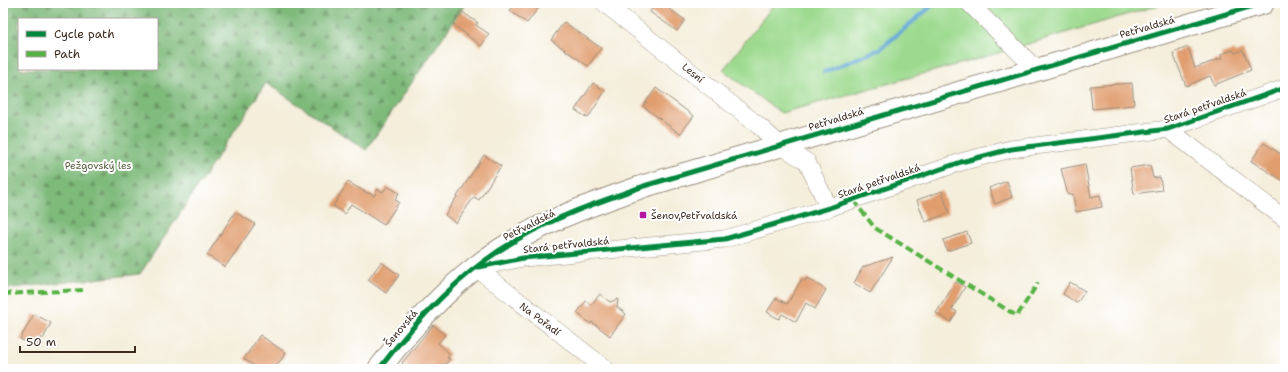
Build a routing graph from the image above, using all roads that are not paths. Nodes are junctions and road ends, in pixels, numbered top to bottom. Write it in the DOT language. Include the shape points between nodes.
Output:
graph roads {
  1 [pos="604,3"];
  2 [pos="969,3"];
  3 [pos="1263,3"];
  4 [pos="1036,69"];
  5 [pos="1285,88"];
  6 [pos="1168,129"];
  7 [pos="780,145"];
  8 [pos="829,208"];
  9 [pos="1285,219"];
  10 [pos="475,267"];
  11 [pos="438,301"];
  12 [pos="379,369"];
  13 [pos="606,369"];
  1 -- 7 [label="street, Lesní"];
  2 -- 4 [label="street"];
  3 -- 4 [label="main road, Petřvaldská"];
  4 -- 7 [label="main road, Petřvaldská"];
  5 -- 6 [label="street, Stará petřvaldská"];
  6 -- 8 [label="street, Stará petřvaldská" via="1011,149 961,162"];
  6 -- 9 [label="street, Stará petřvaldská"];
  7 -- 8 [label="street, Stará petřvaldská" via="807,162"];
  7 -- 10 [label="main road, Petřvaldská" via="605,199 538,228"];
  8 -- 10 [label="street, Stará petřvaldská" via="725,239 523,258"];
  10 -- 11 [label="main road, Petřvaldská"];
  10 -- 13 [label="street, Na Pořadí"];
  11 -- 12 [label="main road, Šenovská"];
}
